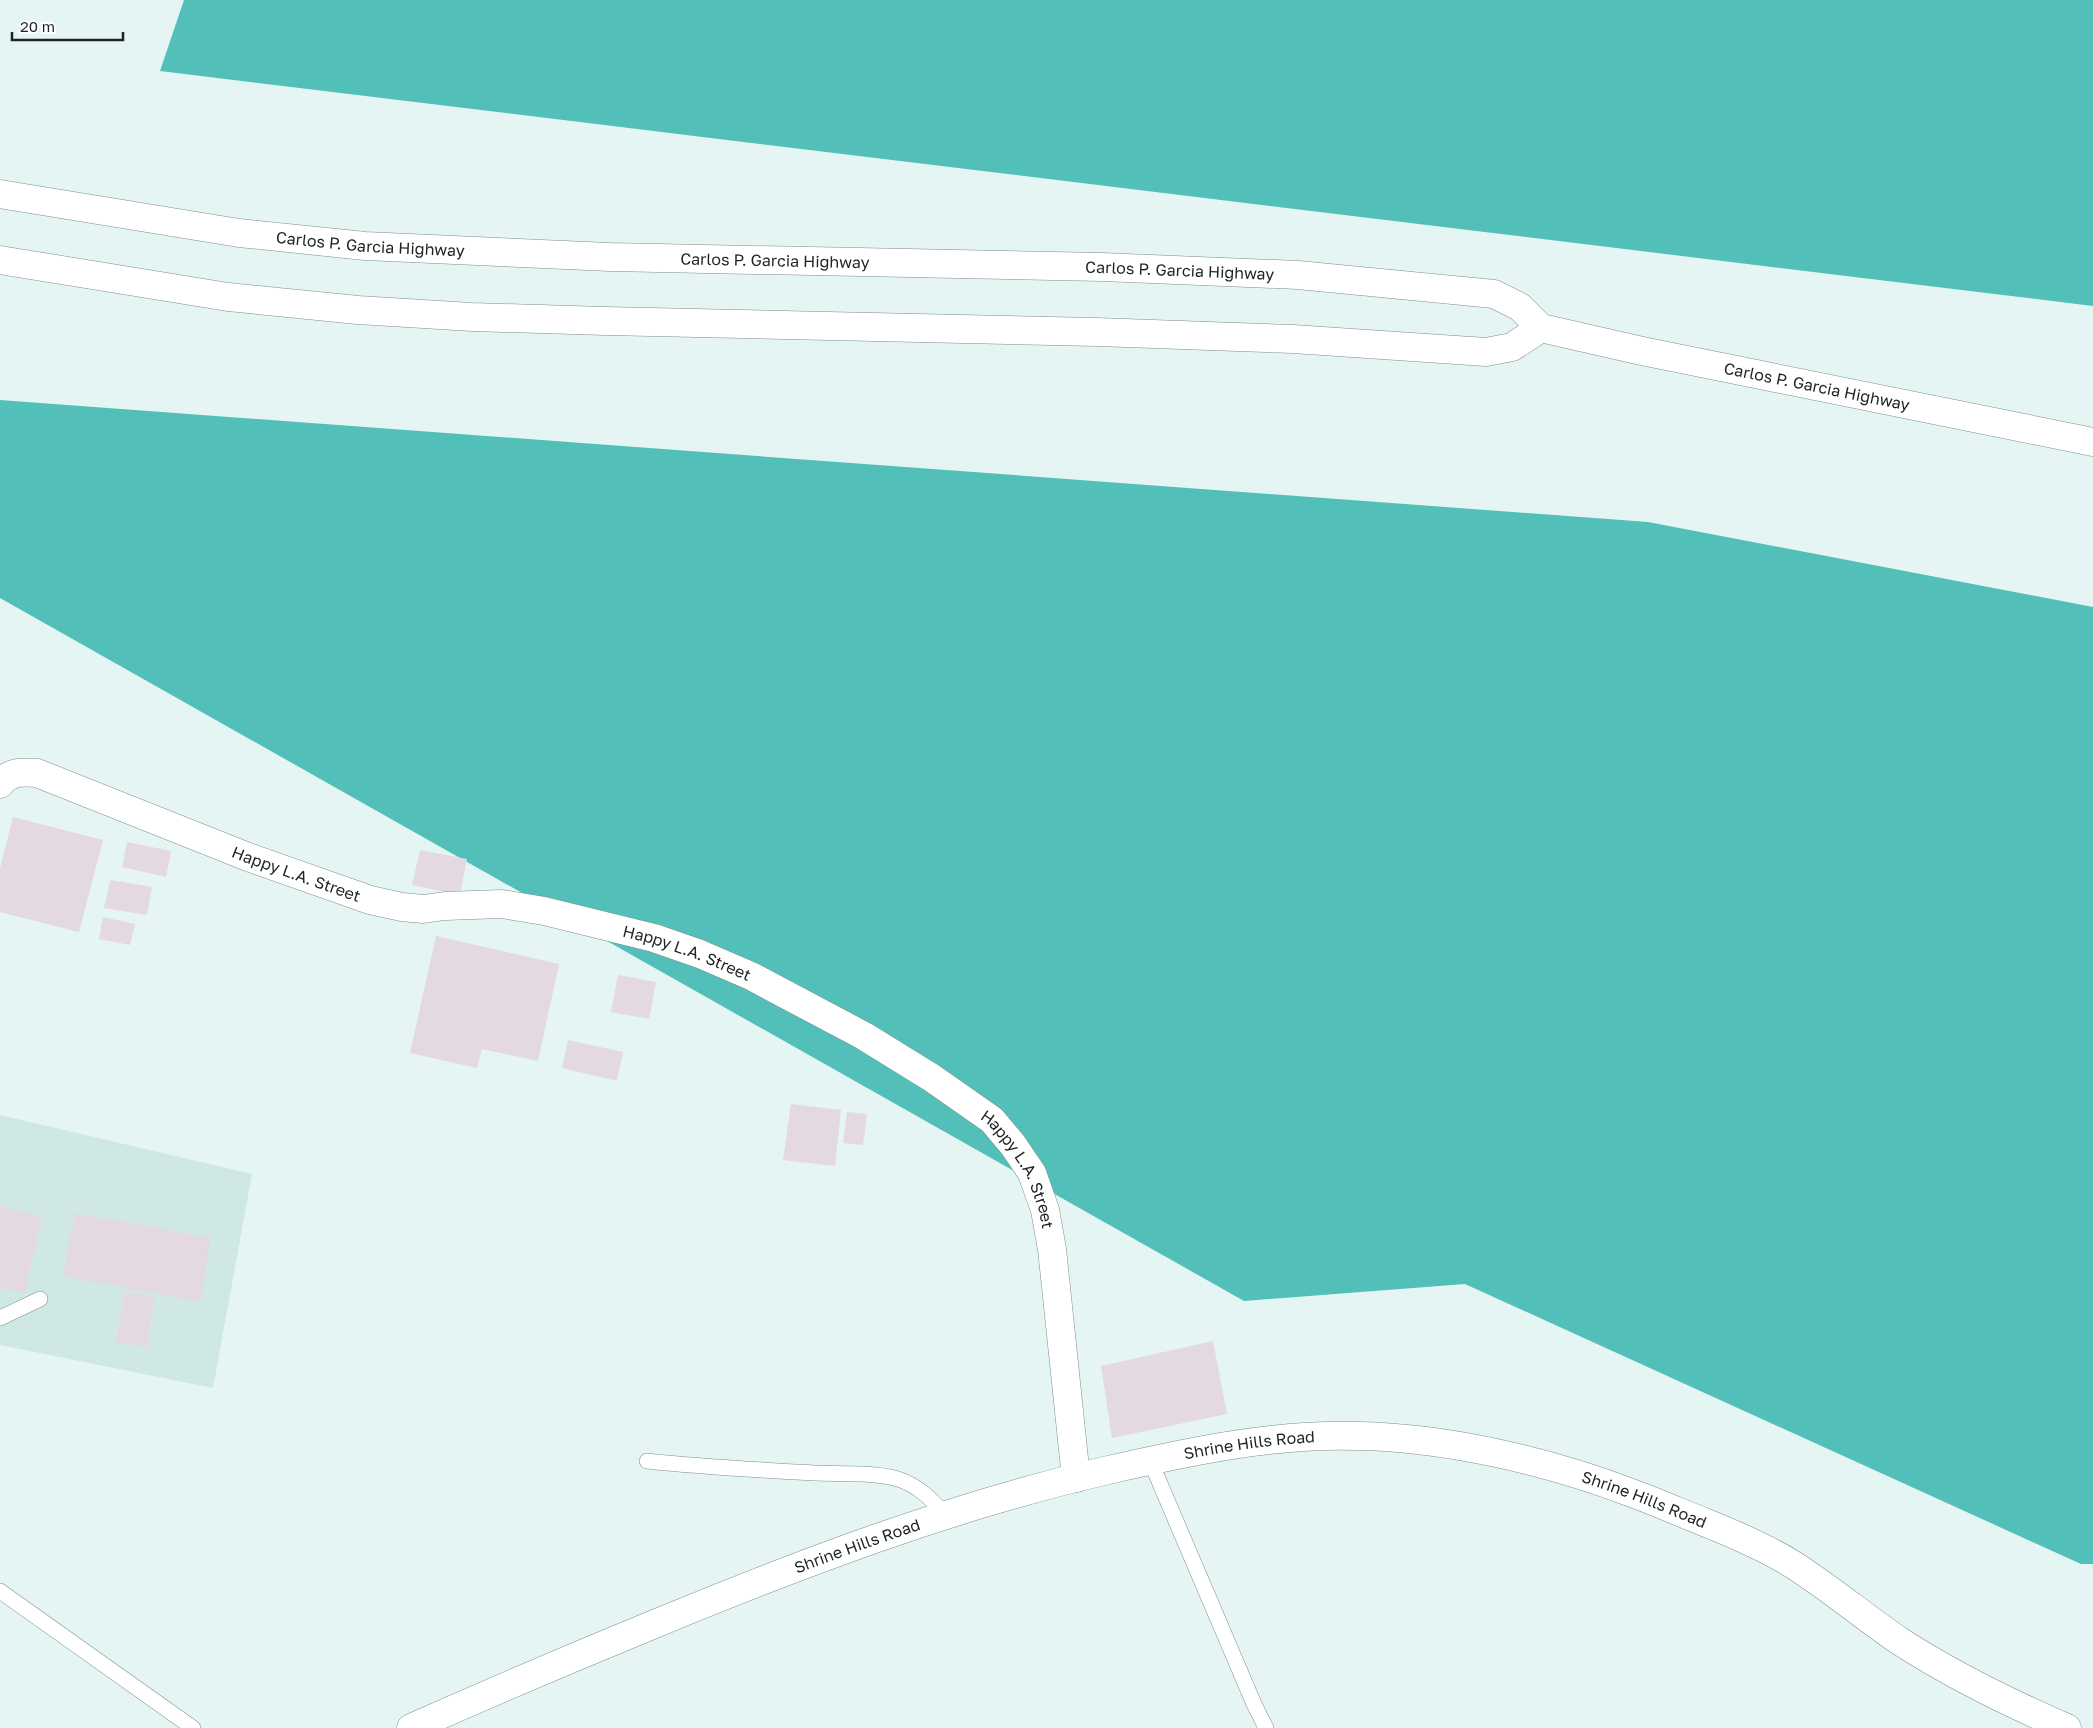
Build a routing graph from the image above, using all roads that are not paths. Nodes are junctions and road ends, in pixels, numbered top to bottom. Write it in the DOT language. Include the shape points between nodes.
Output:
graph roads {
  1 [pos="0,194"];
  2 [pos="0,260"];
  3 [pos="1541,328"];
  4 [pos="2093,442"];
  5 [pos="0,784"];
  6 [pos="40,1300"];
  7 [pos="0,1318"];
  8 [pos="647,1460"];
  9 [pos="1150,1460"];
  10 [pos="1076,1478"];
  11 [pos="946,1515"];
  12 [pos="0,1591"];
  13 [pos="194,1728"];
  14 [pos="410,1728"];
  15 [pos="1266,1728"];
  16 [pos="2067,1728"];
  1 -- 3 [label="main road, Carlos P. Garcia Highway" via="239,233 374,247 610,257 1102,267 1298,275 1494,294 1520,306"];
  2 -- 3 [label="main road" via="228,297 472,317 1126,333 1293,339 1486,352 1512,347"];
  3 -- 4 [label="main road, Carlos P. Garcia Highway"];
  5 -- 10 [label="main road, Happy L.A. Street" via="17,772 37,773 248,857 370,900 423,909 502,904 654,938 700,954 773,987 864,1036 932,1078 992,1120 1032,1173 1045,1210 1052,1250"];
  6 -- 7 [label="lane"];
  8 -- 11 [label="lane" via="702,1467 890,1478 914,1486"];
  9 -- 10 [label="main road, Shrine Hills Road"];
  9 -- 15 [label="lane"];
  9 -- 16 [label="main road, Shrine Hills Road" via="1262,1441 1357,1436 1441,1443 1491,1452 1569,1473 1662,1504 1789,1562 1952,1674"];
  10 -- 11 [label="main road, Shrine Hills Road"];
  11 -- 14 [label="main road, Shrine Hills Road" via="718,1598"];
  12 -- 13 [label="lane"];
}
